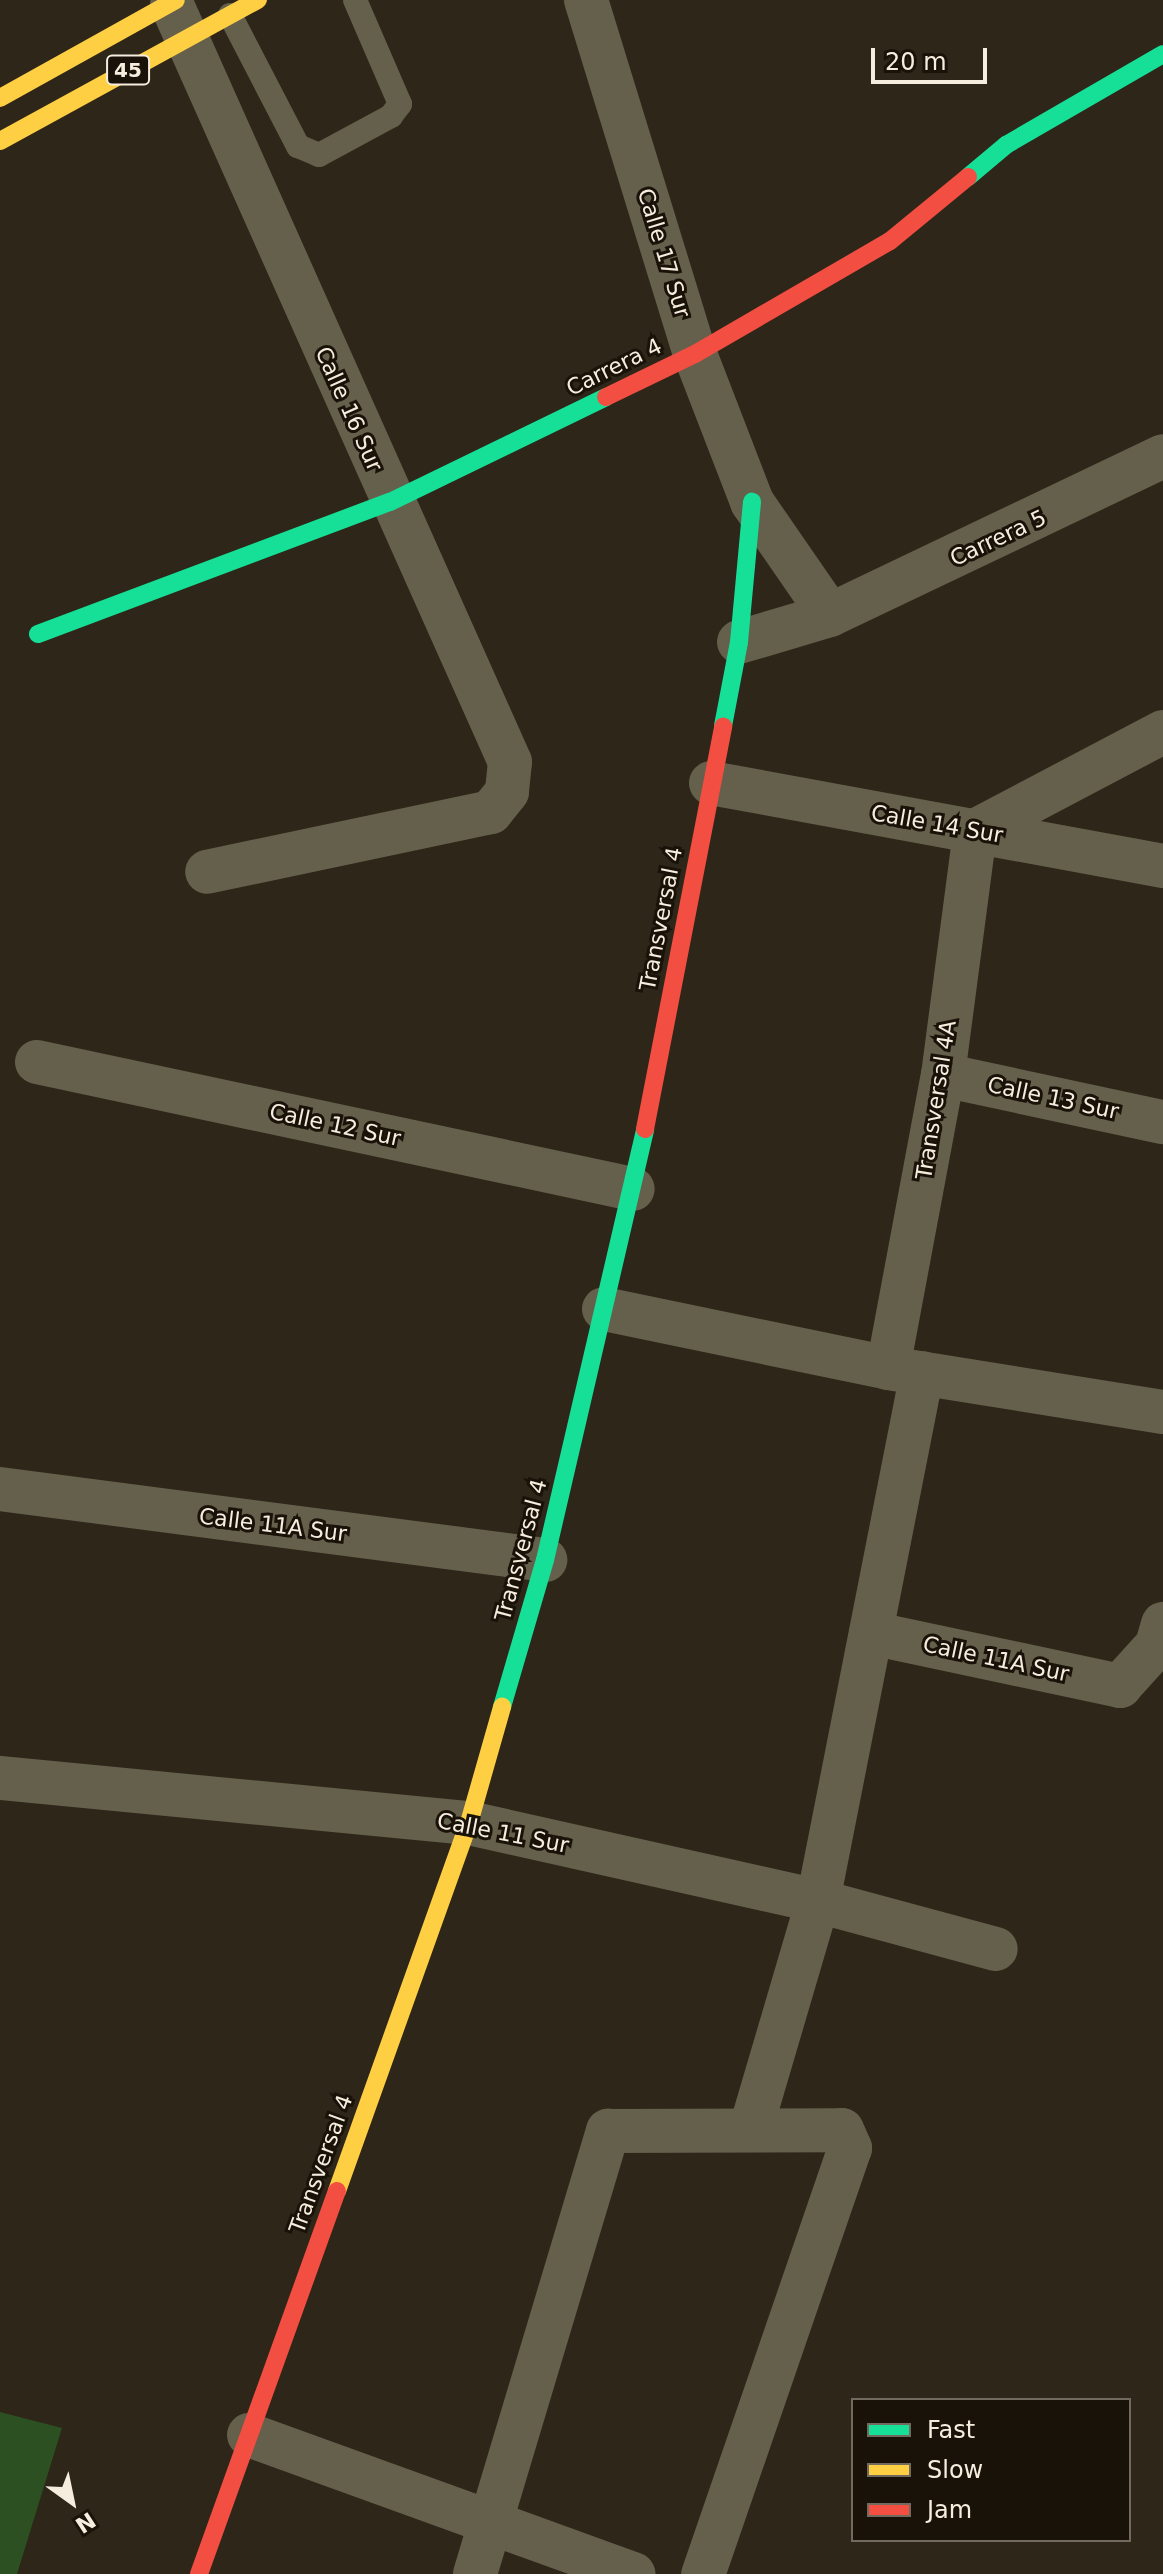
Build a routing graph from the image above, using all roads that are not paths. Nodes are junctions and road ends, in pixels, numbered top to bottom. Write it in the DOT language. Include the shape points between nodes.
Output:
graph roads {
  1 [pos="258,0"];
  2 [pos="355,0"];
  3 [pos="586,0"];
  4 [pos="177,14"];
  5 [pos="230,15"];
  6 [pos="1163,54"];
  7 [pos="0,98"];
  8 [pos="0,141"];
  9 [pos="695,354"];
  10 [pos="1163,456"];
  11 [pos="390,502"];
  12 [pos="752,502"];
  13 [pos="830,615"];
  14 [pos="38,634"];
  15 [pos="739,642"];
  16 [pos="1163,732"];
  17 [pos="711,783"];
  18 [pos="975,831"];
  19 [pos="1163,866"];
  20 [pos="207,872"];
  21 [pos="37,1062"];
  22 [pos="943,1075"];
  23 [pos="1163,1122"];
  24 [pos="633,1189"];
  25 [pos="604,1309"];
  26 [pos="905,1371"];
  27 [pos="1163,1412"];
  28 [pos="0,1489"];
  29 [pos="545,1560"];
  30 [pos="1163,1624"];
  31 [pos="871,1633"];
  32 [pos="0,1778"];
  33 [pos="469,1823"];
  34 [pos="818,1901"];
  35 [pos="996,1949"];
  36 [pos="751,2128"];
  37 [pos="249,2435"];
  38 [pos="493,2520"];
  39 [pos="199,2574"];
  40 [pos="475,2574"];
  41 [pos="634,2574"];
  42 [pos="703,2574"];
  1 -- 5 [label="street, 45"];
  2 -- 5 [label="lane" via="400,104 391,116 319,155 298,146"];
  3 -- 9 [label="street, Calle 17 Sur"];
  4 -- 5 [label="street, 45"];
  4 -- 7 [label="street"];
  4 -- 8 [label="street, 45"];
  4 -- 11 [label="street, Calle 16 Sur"];
  6 -- 9 [label="street, Carrera 4" via="1006,145 890,241"];
  9 -- 11 [label="street, Carrera 4"];
  9 -- 12 [label="street, Calle 17 Sur"];
  10 -- 13 [label="street, Carrera 5"];
  11 -- 14 [label="street, Carrera 4"];
  11 -- 20 [label="street, Calle 16 Sur" via="510,762 507,792 491,812"];
  12 -- 13 [label="street, Calle 17 Sur"];
  12 -- 15 [label="street, Transversal 4"];
  13 -- 15 [label="street, Carrera 5"];
  15 -- 17 [label="street, Transversal 4"];
  16 -- 18 [label="street"];
  17 -- 18 [label="street, Calle 14 Sur"];
  17 -- 24 [label="street, Transversal 4"];
  18 -- 19 [label="street, Calle 14 Sur"];
  18 -- 22 [label="street, Transversal 4A"];
  21 -- 24 [label="street, Calle 12 Sur"];
  22 -- 23 [label="street, Calle 13 Sur"];
  22 -- 26 [label="street, Transversal 4A"];
  24 -- 25 [label="street, Transversal 4"];
  25 -- 26 [label="street"];
  25 -- 29 [label="street, Transversal 4"];
  26 -- 27 [label="street"];
  26 -- 31 [label="street, Transversal 4A"];
  28 -- 29 [label="street, Calle 11A Sur"];
  29 -- 33 [label="street, Transversal 4"];
  30 -- 31 [label="street, Calle 11A Sur" via="1157,1645 1120,1686"];
  31 -- 34 [label="street, Transversal 4A"];
  32 -- 33 [label="street, Calle 11 Sur"];
  33 -- 34 [label="street, Calle 11 Sur"];
  33 -- 37 [label="street, Transversal 4"];
  34 -- 35 [label="street, Calle 11 Sur"];
  34 -- 36 [label="street, Transversal 4A"];
  36 -- 38 [label="street" via="608,2131"];
  36 -- 42 [label="street" via="842,2130 850,2148"];
  37 -- 38 [label="street"];
  37 -- 39 [label="street, Transversal 4"];
  38 -- 40 [label="street"];
  38 -- 41 [label="street"];
}
